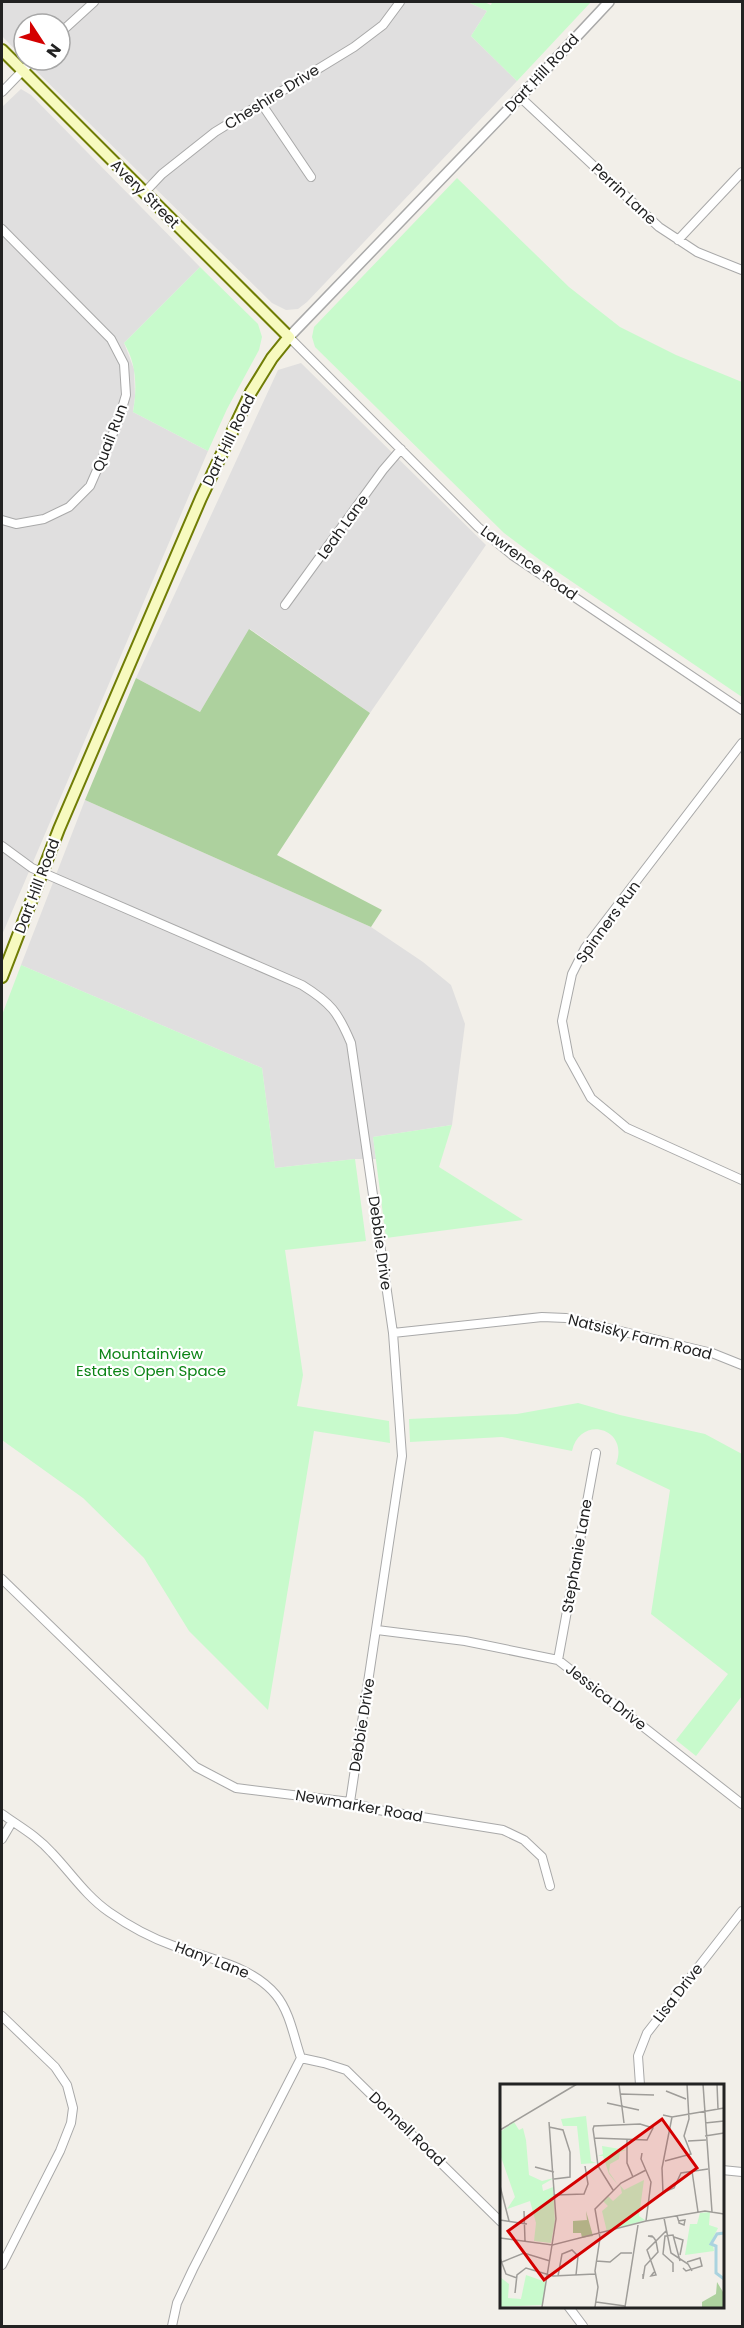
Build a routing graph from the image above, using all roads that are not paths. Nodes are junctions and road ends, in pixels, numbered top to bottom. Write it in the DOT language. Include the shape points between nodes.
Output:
graph roads {
  1 [pos="94,2"];
  2 [pos="400,2"];
  3 [pos="609,2"];
  4 [pos="72,22"];
  5 [pos="21,72"];
  6 [pos="23,72"];
  7 [pos="2,92"];
  8 [pos="520,97"];
  9 [pos="261,103"];
  10 [pos="742,172"];
  11 [pos="310,177"];
  12 [pos="144,193"];
  13 [pos="2,229"];
  14 [pos="678,240"];
  15 [pos="742,270"];
  16 [pos="289,337"];
  17 [pos="401,449"];
  18 [pos="2,520"];
  19 [pos="285,605"];
  20 [pos="742,710"];
  21 [pos="742,742"];
  22 [pos="2,846"];
  23 [pos="43,871"];
  24 [pos="2,977"];
  25 [pos="742,1180"];
  26 [pos="393,1333"];
  27 [pos="742,1365"];
  28 [pos="596,1453"];
  29 [pos="2,1579"];
  30 [pos="377,1630"];
  31 [pos="558,1660"];
  32 [pos="350,1802"];
  33 [pos="742,1804"];
  34 [pos="2,1814"];
  35 [pos="12,1822"];
  36 [pos="2,1839"];
  37 [pos="550,1886"];
  38 [pos="742,1911"];
  39 [pos="2,2016"];
  40 [pos="301,2058"];
  41 [pos="640,2084"];
  42 [pos="723,2170"];
  43 [pos="742,2172"];
  44 [pos="500,2221"];
  45 [pos="4,2253"];
  46 [pos="2,2265"];
  47 [pos="569,2307"];
  48 [pos="172,2326"];
  49 [pos="583,2326"];
  1 -- 4 [label="street"];
  2 -- 9 [label="street, Cheshire Drive" via="383,25 361,41"];
  3 -- 8 [label="street, Dart Hill Road"];
  5 -- 7 [label="street"];
  6 -- 12 [label="main road, Avery Street"];
  8 -- 14 [label="street, Perrin Lane" via="659,227"];
  8 -- 16 [label="street, Dart Hill Road"];
  9 -- 11 [label="street"];
  9 -- 12 [label="street, Cheshire Drive" via="215,132"];
  10 -- 14 [label="street"];
  12 -- 16 [label="main road, Avery Street"];
  13 -- 18 [label="street, Quail Run" via="111,339 124,364 126,395 90,486 69,507 44,519 16,524"];
  14 -- 15 [label="street, Perrin Lane"];
  16 -- 17 [label="street, Lawrence Road"];
  16 -- 23 [label="main road, Dart Hill Road" via="251,392 201,498"];
  17 -- 19 [label="street, Leah Lane"];
  17 -- 20 [label="street, Lawrence Road" via="478,527 513,555"];
  21 -- 25 [label="street, Spinners Run" via="585,948 572,974 562,1021 569,1058 591,1098 627,1128"];
  22 -- 23 [label="street, Debbie Drive" via="15,858"];
  23 -- 24 [label="main road, Dart Hill Road"];
  23 -- 26 [label="street, Debbie Drive" via="302,985 323,998 340,1016 351,1043"];
  26 -- 27 [label="street, Natsisky Farm Road" via="542,1317 566,1318 712,1353"];
  26 -- 30 [label="street, Debbie Drive" via="402,1456"];
  28 -- 31 [label="street, Stephanie Lane"];
  29 -- 32 [label="street, Newmarker Road" via="196,1767 236,1788"];
  30 -- 31 [label="street, Jessica Drive" via="465,1641"];
  30 -- 32 [label="street, Debbie Drive"];
  31 -- 33 [label="street, Jessica Drive"];
  32 -- 37 [label="street, Newmarker Road" via="503,1830 524,1840 542,1857"];
  34 -- 35 [label="street, Hany Lane"];
  35 -- 36 [label="street"];
  35 -- 40 [label="street, Hany Lane" via="32,1833 87,1893 134,1929 247,1971 262,1982 276,1995 287,2016"];
  38 -- 41 [label="street, Lisa Drive" via="647,2033 638,2056"];
  39 -- 45 [label="street" via="55,2067 67,2085 72,2108 71,2124 60,2151"];
  40 -- 44 [label="street, Donnell Road" via="346,2070"];
  40 -- 48 [label="street" via="185,2286"];
  42 -- 43 [label="street"];
  45 -- 46 [label="street"];
  47 -- 49 [label="street"];
}
